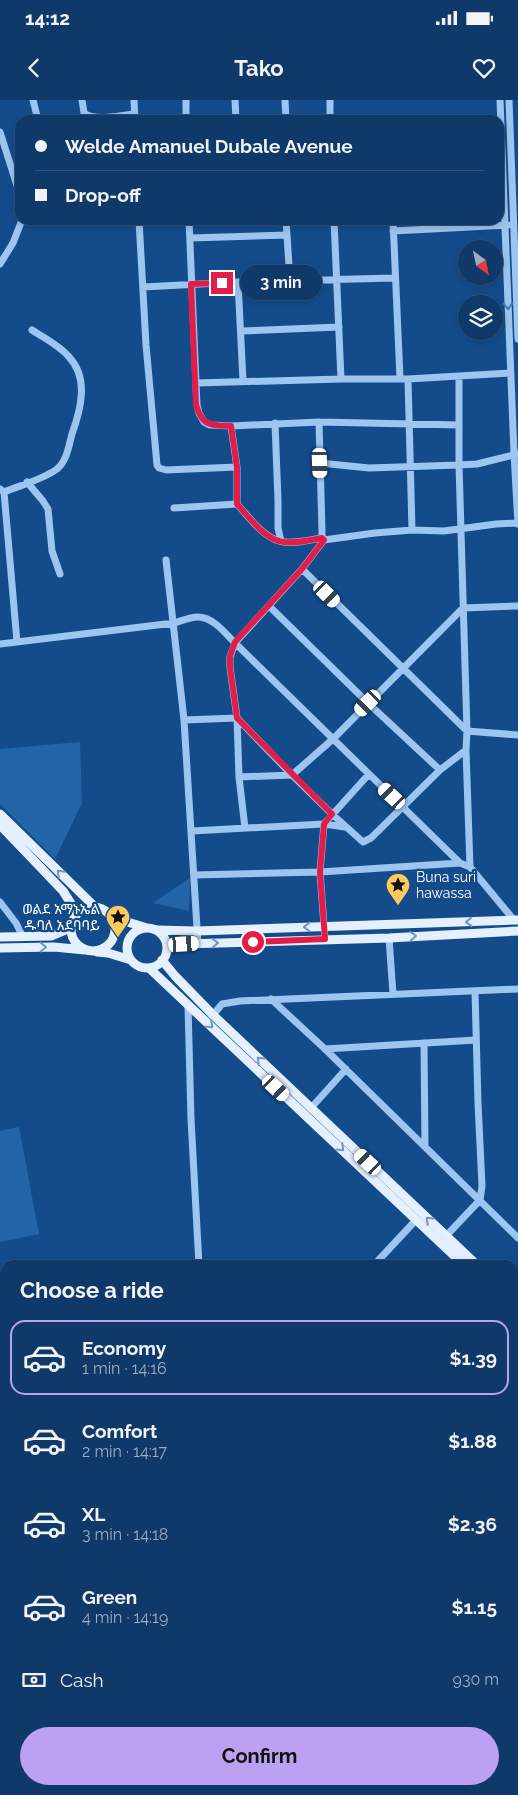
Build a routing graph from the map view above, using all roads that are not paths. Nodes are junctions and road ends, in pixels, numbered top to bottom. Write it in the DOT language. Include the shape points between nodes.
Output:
graph roads {
  1 [pos="33,100"];
  2 [pos="82,100"];
  3 [pos="134,100"];
  4 [pos="186,100"];
  5 [pos="235,100"];
  6 [pos="285,100"];
  7 [pos="330,100"];
  8 [pos="500,100"];
  9 [pos="509,100"];
  10 [pos="37,115"];
  11 [pos="87,115"];
  12 [pos="134,115"];
  13 [pos="186,115"];
  14 [pos="236,115"];
  15 [pos="286,115"];
  16 [pos="330,115"];
  17 [pos="500,115"];
  18 [pos="0,132"];
  19 [pos="515,171"];
  20 [pos="15,179"];
  21 [pos="504,212"];
  22 [pos="20,225"];
  23 [pos="139,225"];
  24 [pos="189,225"];
  25 [pos="286,225"];
  26 [pos="334,225"];
  27 [pos="393,225"];
  28 [pos="505,225"];
  29 [pos="516,225"];
  30 [pos="393,231"];
  31 [pos="287,235"];
  32 [pos="190,238"];
  33 [pos="0,264"];
  34 [pos="395,278"];
  35 [pos="337,280"];
  36 [pos="290,281"];
  37 [pos="238,282"];
  38 [pos="191,284"];
  39 [pos="143,288"];
  40 [pos="339,327"];
  41 [pos="509,327"];
  42 [pos="518,327"];
  43 [pos="32,330"];
  44 [pos="241,331"];
  45 [pos="518,339"];
  46 [pos="511,373"];
  47 [pos="459,376"];
  48 [pos="341,379"];
  49 [pos="404,379"];
  50 [pos="243,381"];
  51 [pos="196,383"];
  52 [pos="319,422"];
  53 [pos="275,423"];
  54 [pos="409,424"];
  55 [pos="459,425"];
  56 [pos="231,426"];
  57 [pos="516,444"];
  58 [pos="516,454"];
  59 [pos="320,463"];
  60 [pos="459,465"];
  61 [pos="237,467"];
  62 [pos="409,467"];
  63 [pos="27,482"];
  64 [pos="2,490"];
  65 [pos="237,504"];
  66 [pos="174,508"];
  67 [pos="518,523"];
  68 [pos="462,529"];
  69 [pos="412,530"];
  70 [pos="323,539"];
  71 [pos="281,542"];
  72 [pos="166,560"];
  73 [pos="302,569"];
  74 [pos="60,574"];
  75 [pos="268,606"];
  76 [pos="518,606"];
  77 [pos="463,608"];
  78 [pos="174,623"];
  79 [pos="17,642"];
  80 [pos="235,642"];
  81 [pos="0,644"];
  82 [pos="402,668"];
  83 [pos="368,703"];
  84 [pos="237,718"];
  85 [pos="184,720"];
  86 [pos="467,731"];
  87 [pos="518,735"];
  88 [pos="333,739"];
  89 [pos="466,750"];
  90 [pos="440,770"];
  91 [pos="369,774"];
  92 [pos="292,775"];
  93 [pos="239,777"];
  94 [pos="403,806"];
  95 [pos="0,814"];
  96 [pos="332,814"];
  97 [pos="324,824"];
  98 [pos="0,825"];
  99 [pos="345,827"];
  100 [pos="245,828"];
  101 [pos="192,832"];
  102 [pos="460,863"];
  103 [pos="470,867"];
  104 [pos="320,872"];
  105 [pos="194,875"];
  106 [pos="0,902"];
  107 [pos="96,907"];
  108 [pos="77,913"];
  109 [pos="110,914"];
  110 [pos="516,920"];
  111 [pos="441,922"];
  112 [pos="144,927"];
  113 [pos="324,927"];
  114 [pos="70,928"];
  115 [pos="157,930"];
  116 [pos="197,931"];
  117 [pos="518,931"];
  118 [pos="440,934"];
  119 [pos="0,937"];
  120 [pos="22,937"];
  121 [pos="389,938"];
  122 [pos="325,939"];
  123 [pos="198,944"];
  124 [pos="0,948"];
  125 [pos="167,949"];
  126 [pos="90,951"];
  127 [pos="131,960"];
  128 [pos="162,960"];
  129 [pos="149,968"];
  130 [pos="518,989"];
  131 [pos="475,991"];
  132 [pos="393,994"];
  133 [pos="271,999"];
  134 [pos="188,1005"];
  135 [pos="213,1014"];
  136 [pos="476,1040"];
  137 [pos="424,1043"];
  138 [pos="325,1049"];
  139 [pos="346,1069"];
  140 [pos="311,1108"];
  141 [pos="425,1146"];
  142 [pos="480,1200"];
  143 [pos="416,1220"];
  144 [pos="446,1236"];
  145 [pos="518,1238"];
  146 [pos="199,1260"];
  147 [pos="379,1260"];
  148 [pos="459,1260"];
  149 [pos="472,1260"];
  1 -- 10 [label="street"];
  2 -- 11 [label="street"];
  3 -- 12 [label="street"];
  4 -- 13 [label="street"];
  5 -- 14 [label="street"];
  6 -- 15 [label="street"];
  7 -- 16 [label="street"];
  8 -- 17 [label="street"];
  9 -- 19 [label="street"];
  18 -- 20 [label="street"];
  19 -- 29 [label="street"];
  21 -- 28 [label="street"];
  22 -- 33 [label="street"];
  23 -- 39 [label="street"];
  24 -- 32 [label="street"];
  25 -- 31 [label="street"];
  26 -- 35 [label="street"];
  27 -- 30 [label="street"];
  28 -- 29 [label="street"];
  28 -- 30 [label="street"];
  28 -- 41 [label="street, one-way"];
  29 -- 42 [label="street"];
  30 -- 34 [label="street"];
  31 -- 32 [label="street"];
  31 -- 36 [label="street"];
  32 -- 38 [label="street"];
  34 -- 35 [label="street"];
  34 -- 49 [label="street"];
  35 -- 36 [label="street"];
  35 -- 40 [label="street"];
  36 -- 37 [label="street"];
  37 -- 38 [label="street"];
  37 -- 44 [label="street"];
  38 -- 39 [label="street"];
  38 -- 51 [label="street"];
  39 -- 61 [label="street" via="157,465 166,470"];
  40 -- 44 [label="street"];
  40 -- 48 [label="street"];
  41 -- 42 [label="street"];
  41 -- 46 [label="street"];
  42 -- 45 [label="street"];
  43 -- 63 [label="street" via="78,367 82,394 63,463"];
  44 -- 50 [label="street"];
  46 -- 47 [label="street"];
  46 -- 57 [label="street"];
  47 -- 49 [label="street"];
  47 -- 55 [label="street"];
  48 -- 49 [label="street"];
  48 -- 50 [label="street"];
  49 -- 54 [label="street"];
  50 -- 51 [label="street"];
  51 -- 56 [label="street" via="196,405 204,422"];
  52 -- 53 [label="street"];
  52 -- 54 [label="street"];
  52 -- 59 [label="street"];
  53 -- 56 [label="street"];
  53 -- 71 [label="street"];
  54 -- 55 [label="street"];
  54 -- 62 [label="street"];
  55 -- 60 [label="street"];
  56 -- 61 [label="street"];
  57 -- 58 [label="street"];
  58 -- 60 [label="street" via="500,460"];
  58 -- 67 [label="street"];
  59 -- 62 [label="street" via="369,468"];
  59 -- 70 [label="street"];
  60 -- 62 [label="street"];
  60 -- 68 [label="street"];
  61 -- 65 [label="street"];
  62 -- 69 [label="street"];
  63 -- 64 [label="street"];
  63 -- 74 [label="street" via="48,509 52,551"];
  64 -- 79 [label="street"];
  65 -- 66 [label="street"];
  65 -- 71 [label="street" via="263,532"];
  67 -- 68 [label="street"];
  68 -- 69 [label="street"];
  68 -- 77 [label="street"];
  69 -- 70 [label="street"];
  70 -- 71 [label="street"];
  70 -- 73 [label="street"];
  72 -- 78 [label="street"];
  73 -- 75 [label="street"];
  73 -- 82 [label="street"];
  75 -- 80 [label="street"];
  75 -- 83 [label="street"];
  76 -- 77 [label="street"];
  77 -- 82 [label="street"];
  77 -- 86 [label="street"];
  78 -- 79 [label="street"];
  78 -- 80 [label="street" via="198,617 207,619"];
  78 -- 85 [label="street"];
  79 -- 81 [label="street"];
  80 -- 84 [label="street" via="230,667"];
  80 -- 88 [label="street"];
  82 -- 83 [label="street"];
  82 -- 86 [label="street"];
  83 -- 88 [label="street"];
  83 -- 90 [label="street"];
  84 -- 85 [label="street"];
  84 -- 92 [label="street"];
  84 -- 93 [label="street"];
  85 -- 101 [label="street"];
  86 -- 87 [label="street"];
  86 -- 89 [label="street"];
  88 -- 91 [label="street"];
  88 -- 92 [label="street"];
  89 -- 90 [label="street"];
  89 -- 103 [label="street"];
  90 -- 94 [label="street"];
  91 -- 94 [label="street"];
  91 -- 96 [label="street"];
  92 -- 93 [label="street"];
  92 -- 96 [label="street"];
  93 -- 100 [label="street"];
  94 -- 99 [label="street" via="363,842"];
  94 -- 102 [label="street"];
  107 -- 95 [label="main road, one-way"];
  96 -- 97 [label="street"];
  96 -- 99 [label="street"];
  97 -- 99 [label="street"];
  97 -- 100 [label="street"];
  97 -- 104 [label="street"];
  98 -- 108 [label="main road" via="63,891"];
  100 -- 101 [label="street"];
  101 -- 105 [label="street"];
  102 -- 103 [label="street"];
  102 -- 104 [label="street"];
  103 -- 110 [label="street"];
  104 -- 105 [label="street"];
  104 -- 113 [label="street"];
  105 -- 116 [label="street"];
  106 -- 120 [label="street"];
  107 -- 108 [label="main road" via="87,907"];
  107 -- 109 [label="main road"];
  108 -- 114 [label="main road"];
  109 -- 112 [label="main road"];
  109 -- 126 [label="main road" via="114,921 114,937 103,949"];
  110 -- 111 [label="main road, one-way"];
  111 -- 113 [label="main road"];
  111 -- 118 [label="main road"];
  112 -- 115 [label="main road"];
  112 -- 127 [label="main road" via="130,936 127,952"];
  113 -- 116 [label="main road, one-way"];
  113 -- 122 [label="street"];
  114 -- 120 [label="main road" via="56,935"];
  114 -- 126 [label="main road" via="73,941"];
  115 -- 116 [label="main road"];
  115 -- 125 [label="main road" via="163,935"];
  116 -- 123 [label="street"];
  117 -- 118 [label="main road"];
  121 -- 118 [label="main road, one-way"];
  119 -- 120 [label="main road"];
  121 -- 122 [label="main road"];
  121 -- 132 [label="street"];
  123 -- 122 [label="main road, one-way"];
  123 -- 125 [label="main road"];
  124 -- 126 [label="main road, one-way" via="54,947"];
  125 -- 128 [label="main road"];
  126 -- 127 [label="main road"];
  127 -- 129 [label="main road"];
  128 -- 129 [label="main road"];
  128 -- 135 [label="main road"];
  129 -- 134 [label="main road"];
  130 -- 131 [label="street"];
  131 -- 132 [label="street"];
  131 -- 136 [label="street"];
  132 -- 133 [label="street"];
  133 -- 135 [label="street" via="229,1002 222,1004"];
  133 -- 138 [label="street"];
  134 -- 143 [label="main road, one-way"];
  134 -- 146 [label="street"];
  140 -- 135 [label="main road, one-way"];
  136 -- 137 [label="street"];
  136 -- 142 [label="street" via="482,1175"];
  137 -- 138 [label="street"];
  137 -- 141 [label="street"];
  138 -- 139 [label="street"];
  139 -- 140 [label="street"];
  139 -- 141 [label="street"];
  144 -- 140 [label="main road, one-way"];
  141 -- 142 [label="street"];
  142 -- 144 [label="street"];
  142 -- 145 [label="street"];
  143 -- 147 [label="street"];
  143 -- 148 [label="main road"];
  144 -- 149 [label="main road"];
}
